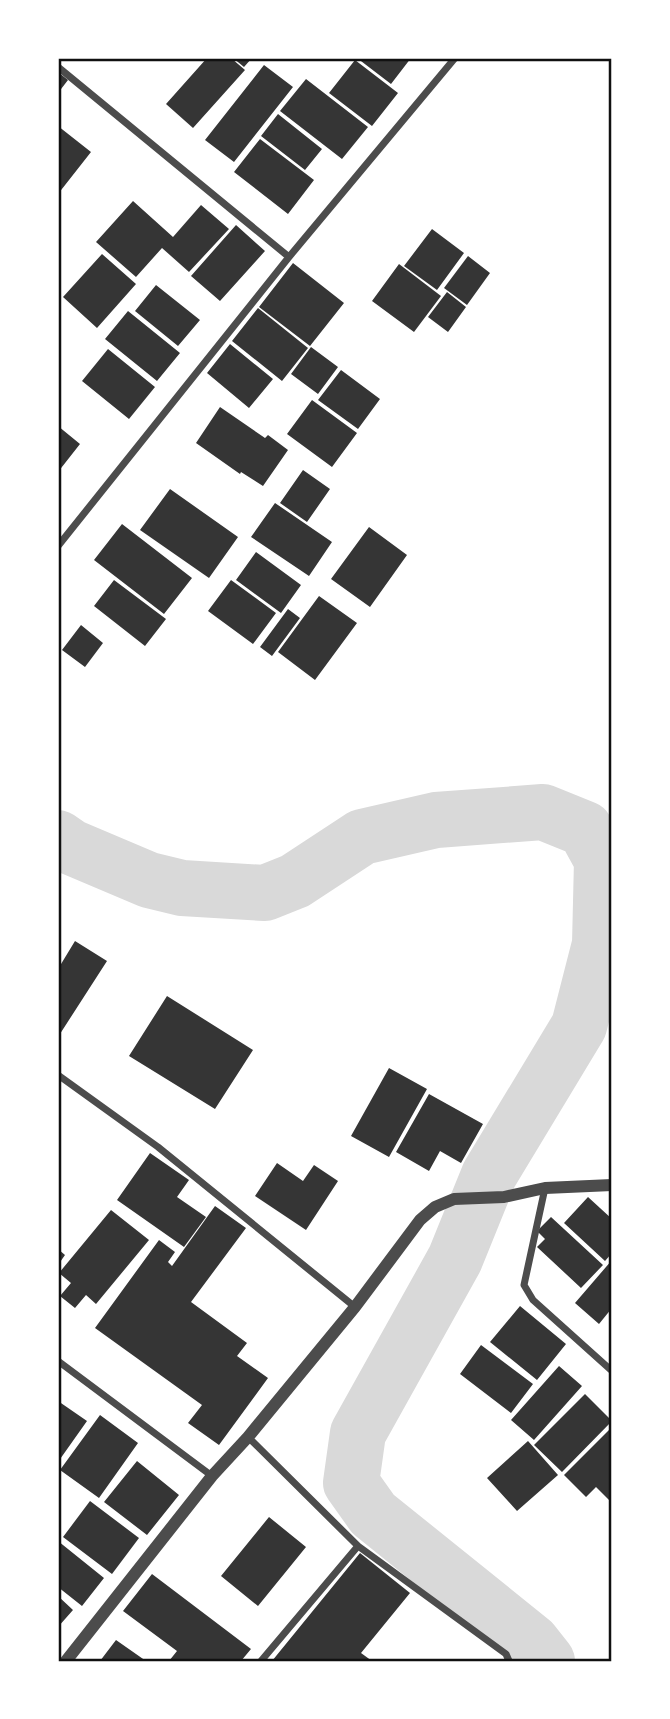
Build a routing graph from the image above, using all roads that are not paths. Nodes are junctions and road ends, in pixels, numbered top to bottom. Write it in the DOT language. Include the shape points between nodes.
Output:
graph roads {
  1 [pos="455,58"];
  2 [pos="58,67"];
  3 [pos="289,257"];
  4 [pos="58,546"];
  5 [pos="58,1075"];
  6 [pos="612,1185"];
  7 [pos="545,1188"];
  8 [pos="355,1307"];
  9 [pos="58,1361"];
  10 [pos="612,1371"];
  11 [pos="248,1437"];
  12 [pos="212,1476"];
  13 [pos="358,1546"];
  14 [pos="66,1661"];
  15 [pos="261,1661"];
  16 [pos="509,1661"];
  1 -- 3 [label="street"];
  2 -- 3 [label="street"];
  3 -- 4 [label="street"];
  5 -- 8 [label="street" via="158,1147"];
  6 -- 7 [label="street"];
  7 -- 8 [label="street" via="454,1199 435,1207 420,1220"];
  7 -- 10 [label="street" via="524,1285 533,1300"];
  8 -- 11 [label="street"];
  9 -- 12 [label="street"];
  11 -- 12 [label="street"];
  11 -- 13 [label="street"];
  12 -- 14 [label="street"];
  13 -- 15 [label="street"];
  13 -- 16 [label="street" via="506,1654"];
}
